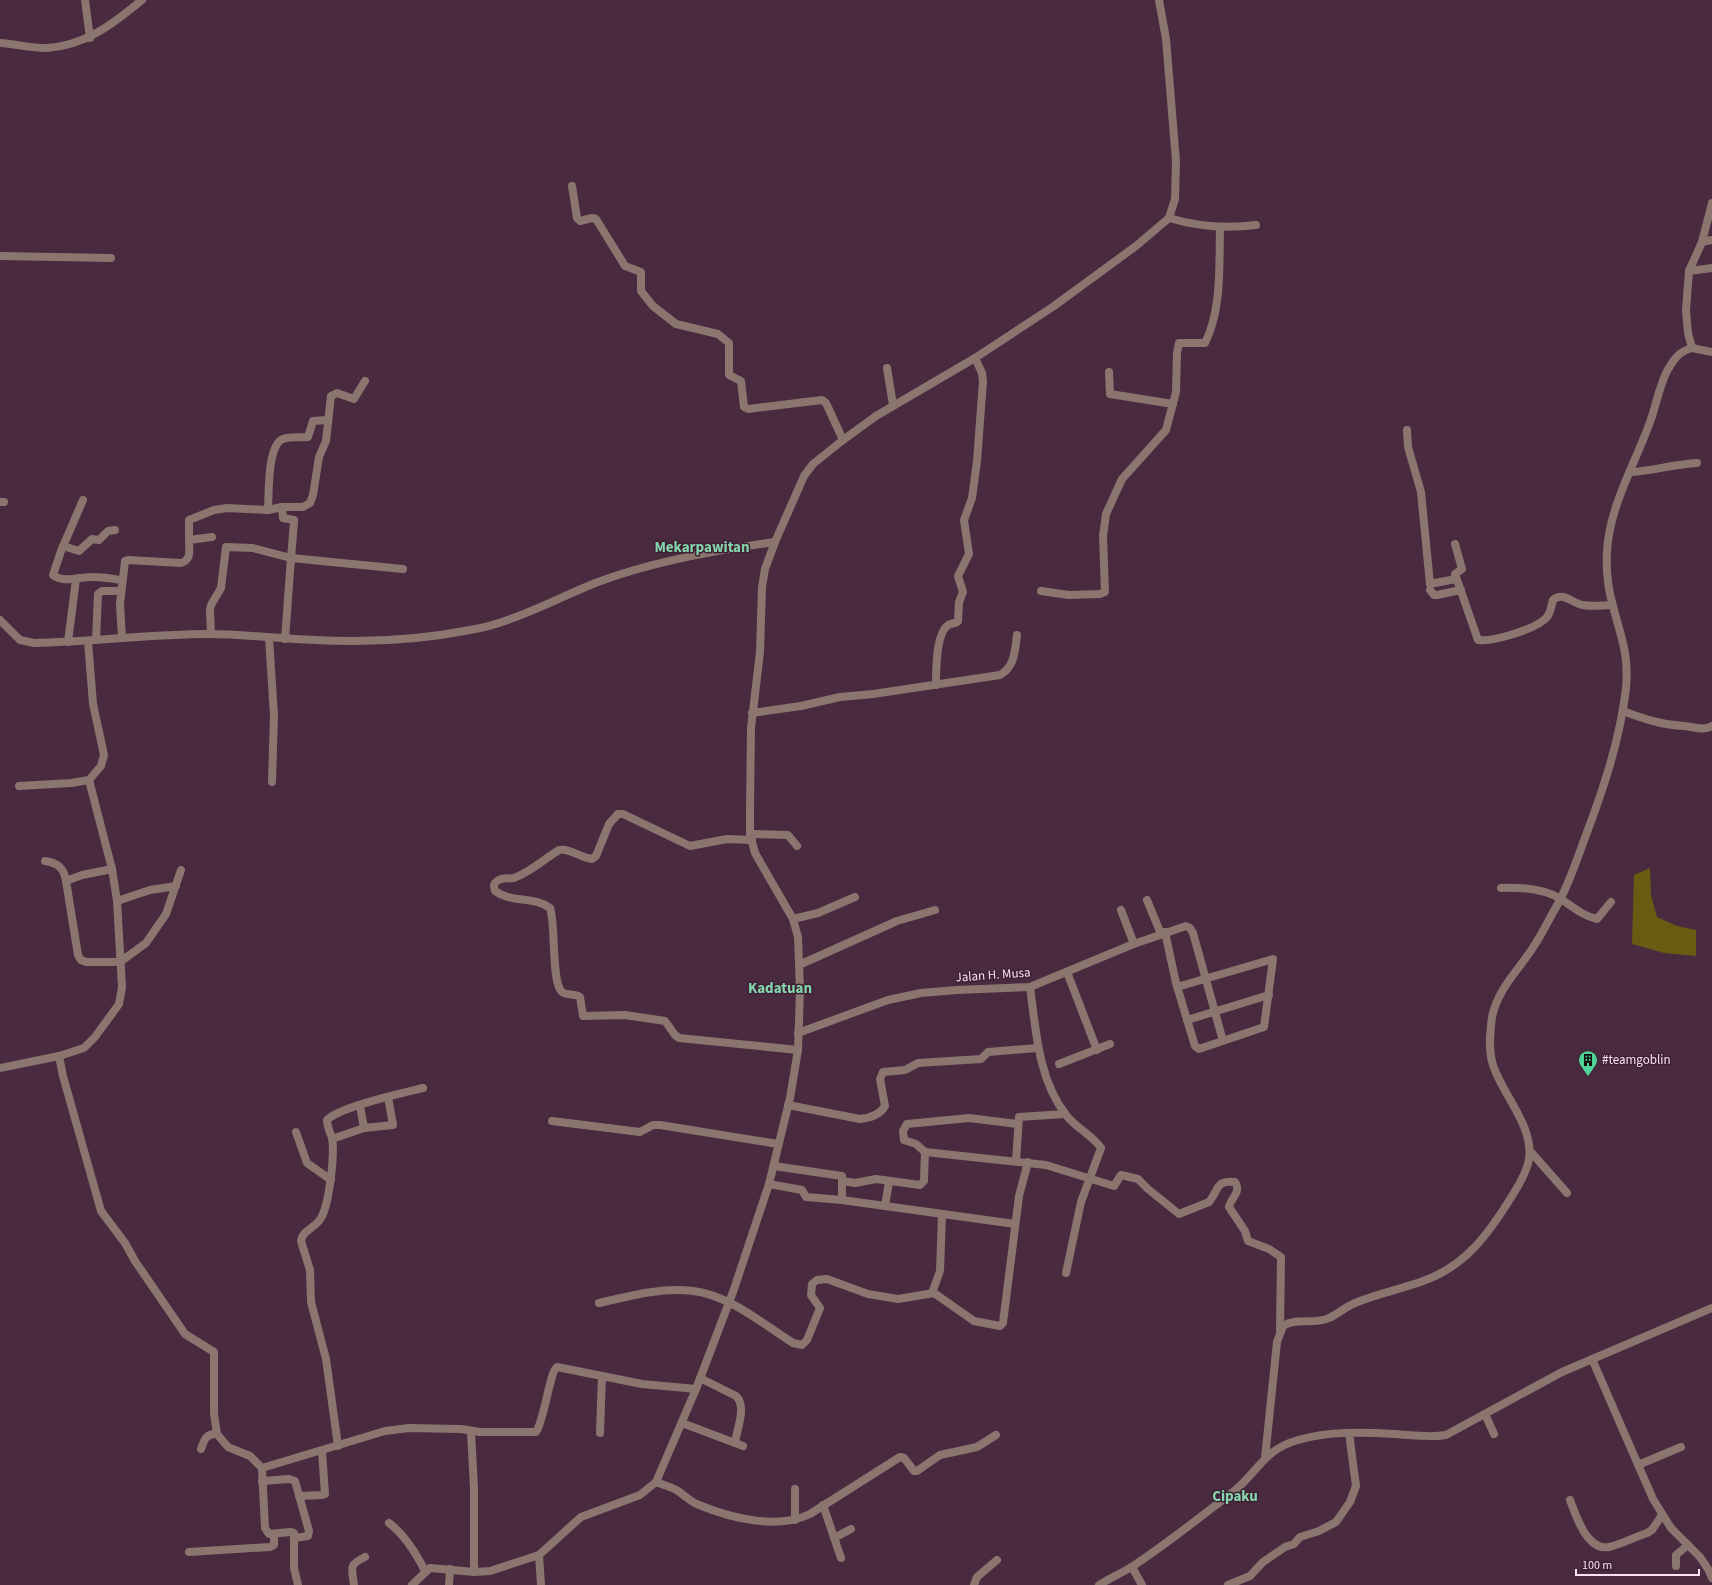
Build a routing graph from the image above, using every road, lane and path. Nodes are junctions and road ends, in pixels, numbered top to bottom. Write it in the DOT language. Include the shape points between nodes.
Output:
graph roads {
  1 [pos="85,0"];
  2 [pos="142,0"];
  3 [pos="1159,0"];
  4 [pos="90,38"];
  5 [pos="0,43"];
  6 [pos="572,186"];
  7 [pos="1712,203"];
  8 [pos="1169,218"];
  9 [pos="1256,225"];
  10 [pos="1220,228"];
  11 [pos="1712,240"];
  12 [pos="1702,242"];
  13 [pos="0,256"];
  14 [pos="111,258"];
  15 [pos="1712,268"];
  16 [pos="1689,271"];
  17 [pos="1692,348"];
  18 [pos="1712,352"];
  19 [pos="975,358"];
  20 [pos="887,368"];
  21 [pos="1109,372"];
  22 [pos="365,381"];
  23 [pos="1173,404"];
  24 [pos="893,405"];
  25 [pos="327,420"];
  26 [pos="1407,430"];
  27 [pos="843,440"];
  28 [pos="1696,463"];
  29 [pos="1631,472"];
  30 [pos="83,500"];
  31 [pos="282,507"];
  32 [pos="268,510"];
  33 [pos="115,530"];
  34 [pos="212,537"];
  35 [pos="189,540"];
  36 [pos="776,542"];
  37 [pos="1455,544"];
  38 [pos="63,546"];
  39 [pos="292,558"];
  40 [pos="403,569"];
  41 [pos="76,579"];
  42 [pos="1456,579"];
  43 [pos="122,580"];
  44 [pos="1430,590"];
  45 [pos="1461,590"];
  46 [pos="121,591"];
  47 [pos="1041,591"];
  48 [pos="1612,605"];
  49 [pos="0,620"];
  50 [pos="211,634"];
  51 [pos="1017,635"];
  52 [pos="122,638"];
  53 [pos="268,638"];
  54 [pos="285,638"];
  55 [pos="92,640"];
  56 [pos="68,642"];
  57 [pos="936,685"];
  58 [pos="1623,712"];
  59 [pos="752,713"];
  60 [pos="1712,726"];
  61 [pos="89,780"];
  62 [pos="272,782"];
  63 [pos="19,786"];
  64 [pos="751,837"];
  65 [pos="797,846"];
  66 [pos="45,861"];
  67 [pos="112,869"];
  68 [pos="181,870"];
  69 [pos="66,880"];
  70 [pos="176,886"];
  71 [pos="1501,888"];
  72 [pos="855,897"];
  73 [pos="1561,899"];
  74 [pos="1147,900"];
  75 [pos="117,901"];
  76 [pos="1611,902"];
  77 [pos="936,910"];
  78 [pos="1121,910"];
  79 [pos="793,919"];
  80 [pos="1163,933"];
  81 [pos="1134,944"];
  82 [pos="120,962"];
  83 [pos="798,965"];
  84 [pos="1067,972"];
  85 [pos="1206,979"];
  86 [pos="1030,987"];
  87 [pos="1178,987"];
  88 [pos="1269,995"];
  89 [pos="1214,1012"];
  90 [pos="1187,1020"];
  91 [pos="798,1033"];
  92 [pos="1224,1041"];
  93 [pos="1110,1044"];
  94 [pos="1038,1048"];
  95 [pos="798,1050"];
  96 [pos="1097,1050"];
  97 [pos="59,1056"];
  98 [pos="1058,1064"];
  99 [pos="0,1068"];
  100 [pos="423,1088"];
  101 [pos="388,1098"];
  102 [pos="360,1106"];
  103 [pos="788,1106"];
  104 [pos="1065,1114"];
  105 [pos="552,1121"];
  106 [pos="1018,1124"];
  107 [pos="364,1128"];
  108 [pos="296,1132"];
  109 [pos="332,1139"];
  110 [pos="778,1144"];
  111 [pos="1530,1151"];
  112 [pos="925,1152"];
  113 [pos="1016,1161"];
  114 [pos="1028,1162"];
  115 [pos="774,1166"];
  116 [pos="1089,1179"];
  117 [pos="330,1180"];
  118 [pos="843,1181"];
  119 [pos="889,1182"];
  120 [pos="769,1184"];
  121 [pos="1567,1193"];
  122 [pos="842,1200"];
  123 [pos="885,1206"];
  124 [pos="942,1214"];
  125 [pos="1015,1224"];
  126 [pos="1066,1273"];
  127 [pos="932,1293"];
  128 [pos="729,1302"];
  129 [pos="599,1303"];
  130 [pos="1712,1308"];
  131 [pos="1280,1331"];
  132 [pos="1592,1359"];
  133 [pos="602,1376"];
  134 [pos="700,1378"];
  135 [pos="696,1389"];
  136 [pos="1485,1414"];
  137 [pos="682,1423"];
  138 [pos="471,1432"];
  139 [pos="600,1433"];
  140 [pos="1349,1433"];
  141 [pos="217,1434"];
  142 [pos="1494,1434"];
  143 [pos="996,1435"];
  144 [pos="734,1442"];
  145 [pos="338,1446"];
  146 [pos="743,1446"];
  147 [pos="1681,1447"];
  148 [pos="201,1449"];
  149 [pos="322,1451"];
  150 [pos="1264,1458"];
  151 [pos="1638,1465"];
  152 [pos="262,1468"];
  153 [pos="262,1481"];
  154 [pos="656,1482"];
  155 [pos="795,1489"];
  156 [pos="299,1496"];
  157 [pos="1570,1500"];
  158 [pos="823,1505"];
  159 [pos="1662,1516"];
  160 [pos="795,1520"];
  161 [pos="389,1523"];
  162 [pos="851,1529"];
  163 [pos="274,1534"];
  164 [pos="295,1538"];
  165 [pos="834,1538"];
  166 [pos="1688,1546"];
  167 [pos="189,1552"];
  168 [pos="539,1555"];
  169 [pos="365,1557"];
  170 [pos="841,1558"];
  171 [pos="997,1560"];
  172 [pos="1676,1566"];
  173 [pos="1132,1567"];
  174 [pos="450,1569"];
  175 [pos="425,1572"];
  176 [pos="474,1572"];
  177 [pos="1712,1578"];
  178 [pos="975,1581"];
  179 [pos="1247,1582"];
  180 [pos="298,1585"];
  181 [pos="354,1585"];
  182 [pos="412,1585"];
  183 [pos="449,1585"];
  184 [pos="541,1585"];
  185 [pos="1099,1585"];
  186 [pos="1142,1585"];
  187 [pos="1228,1585"];
  1 -- 4 [label="street"];
  2 -- 4 [label="street"];
  3 -- 8 [label="street" via="1167,45 1176,161 1175,199"];
  4 -- 5 [label="street" via="73,44 46,48"];
  6 -- 27 [label="street" via="577,218 580,221 596,219 625,266 641,272 642,292 652,304 676,324 718,334 729,343 729,375 741,381 743,404 746,409 822,400 826,403"];
  7 -- 12 [label="street"];
  8 -- 10 [label="street" via="1202,227"];
  8 -- 19 [label="street" via="1084,285"];
  9 -- 10 [label="street"];
  10 -- 23 [label="street" via="1219,277 1212,327 1205,343 1179,343"];
  11 -- 12 [label="street"];
  12 -- 16 [label="street"];
  13 -- 14 [label="street"];
  15 -- 16 [label="street"];
  16 -- 17 [label="street" via="1686,310"];
  17 -- 18 [label="street"];
  17 -- 29 [label="street" via="1681,351 1666,374"];
  19 -- 24 [label="street"];
  19 -- 57 [label="street" via="983,381 978,461 972,498 964,520 969,554 958,576 963,592 959,602 958,621 942,631"];
  20 -- 24 [label="street"];
  21 -- 23 [label="street" via="1110,394"];
  22 -- 25 [label="street" via="354,399 333,394"];
  23 -- 47 [label="street" via="1166,430 1122,479 1106,514 1103,536 1104,593 1069,595"];
  24 -- 27 [label="street"];
  25 -- 31 [label="street" via="326,441 319,457 312,501 303,507"];
  25 -- 32 [label="street" via="313,421 308,437 284,439 276,444 272,457"];
  26 -- 42 [label="street" via="1408,447 1421,492 1430,584"];
  27 -- 36 [label="street" via="814,464 804,476"];
  28 -- 29 [label="street"];
  29 -- 48 [label="street" via="1609,527 1607,554"];
  30 -- 38 [label="street"];
  31 -- 32 [label="street"];
  31 -- 39 [label="street" via="283,518 294,520"];
  32 -- 35 [label="street" via="227,508 193,517 189,521"];
  33 -- 38 [label="street" via="108,531 99,540 92,539 79,551"];
  34 -- 35 [label="street"];
  35 -- 43 [label="street" via="189,557 186,562 126,560"];
  36 -- 54 [label="street" via="636,569 473,630 411,639 355,641"];
  36 -- 59 [label="street" via="765,569 762,586 760,652"];
  37 -- 42 [label="street" via="1462,569 1455,573"];
  38 -- 41 [label="street" via="54,576"];
  39 -- 40 [label="street"];
  39 -- 50 [label="street" via="252,548 226,547 222,588 210,610"];
  39 -- 54 [label="street"];
  41 -- 43 [label="street" via="94,577"];
  41 -- 56 [label="street"];
  42 -- 45 [label="street"];
  43 -- 46 [label="street"];
  44 -- 45 [label="street" via="1437,595"];
  45 -- 48 [label="street" via="1476,639 1481,640 1530,628 1543,621 1556,597 1569,598 1581,605"];
  46 -- 52 [label="street"];
  46 -- 55 [label="street" via="102,591 98,594"];
  48 -- 58 [label="street" via="1627,661"];
  49 -- 56 [label="street" via="13,634 27,643"];
  50 -- 52 [label="street"];
  50 -- 53 [label="street"];
  51 -- 57 [label="street" via="1012,663 1005,672 1000,675"];
  52 -- 55 [label="street"];
  53 -- 54 [label="street"];
  53 -- 62 [label="street" via="274,715"];
  55 -- 56 [label="street"];
  55 -- 61 [label="street" via="93,704 104,755 102,766"];
  57 -- 59 [label="street" via="840,697 802,706"];
  58 -- 60 [label="street" via="1666,725 1699,730"];
  58 -- 73 [label="street" via="1594,815"];
  59 -- 64 [label="street"];
  61 -- 63 [label="street" via="71,784"];
  61 -- 67 [label="street"];
  64 -- 65 [label="street" via="788,835"];
  64 -- 79 [label="street" via="758,860"];
  64 -- 95 [label="street" via="690,846 623,814 618,814 609,824 596,856 592,859 580,857 564,849 559,850 533,868 513,878 495,882 495,891 507,897 540,902 550,908 560,989 564,993 580,997 583,1016 628,1015 665,1021 679,1038"];
  66 -- 69 [label="street" via="61,866"];
  67 -- 69 [label="street"];
  67 -- 75 [label="street"];
  68 -- 70 [label="street"];
  69 -- 82 [label="street" via="78,955 81,960 92,963"];
  70 -- 75 [label="street" via="150,890"];
  70 -- 82 [label="street" via="166,914 154,934"];
  71 -- 73 [label="street" via="1535,889"];
  72 -- 79 [label="street" via="818,913"];
  73 -- 76 [label="street" via="1585,915 1597,919"];
  73 -- 111 [label="street" via="1534,946 1499,994 1493,1015 1490,1040 1492,1064 1520,1118"];
  74 -- 80 [label="street"];
  75 -- 82 [label="street"];
  77 -- 83 [label="street" via="897,921"];
  78 -- 81 [label="street"];
  79 -- 83 [label="street" via="798,937"];
  80 -- 81 [label="street, Jalan H. Musa"];
  80 -- 85 [label="street, Jalan H. Musa" via="1186,926 1190,928"];
  80 -- 87 [label="street"];
  81 -- 84 [label="street, Jalan H. Musa"];
  82 -- 97 [label="street" via="122,987 116,1011 84,1048"];
  83 -- 91 [label="street"];
  84 -- 86 [label="street, Jalan H. Musa"];
  84 -- 96 [label="street"];
  85 -- 87 [label="street"];
  85 -- 88 [label="street" via="1273,959"];
  85 -- 89 [label="street"];
  86 -- 91 [label="street, Jalan H. Musa" via="921,993 888,1000"];
  86 -- 94 [label="street"];
  87 -- 90 [label="street"];
  88 -- 89 [label="street"];
  88 -- 92 [label="street" via="1264,1027"];
  89 -- 90 [label="street"];
  89 -- 92 [label="street"];
  90 -- 92 [label="street" via="1197,1048"];
  91 -- 95 [label="street"];
  93 -- 96 [label="street"];
  94 -- 103 [label="street" via="988,1052 981,1059 918,1064 904,1070 883,1072 880,1079 885,1106 868,1118 860,1119"];
  94 -- 104 [label="street" via="1049,1083"];
  95 -- 103 [label="street"];
  96 -- 98 [label="street"];
  97 -- 99 [label="street"];
  97 -- 141 [label="street" via="101,1211 126,1243 135,1261 185,1334 214,1352 214,1414"];
  100 -- 101 [label="street"];
  101 -- 102 [label="street"];
  101 -- 107 [label="street" via="393,1125"];
  102 -- 107 [label="street"];
  102 -- 109 [label="street" via="328,1119"];
  103 -- 110 [label="street"];
  104 -- 106 [label="street" via="1021,1116 1018,1118"];
  104 -- 116 [label="street" via="1101,1148"];
  105 -- 110 [label="street" via="640,1132 653,1125 660,1125"];
  106 -- 112 [label="street" via="969,1118 906,1124 903,1130 904,1140 916,1144"];
  106 -- 113 [label="street"];
  107 -- 109 [label="street"];
  108 -- 117 [label="street" via="307,1163"];
  109 -- 117 [label="street" via="333,1161"];
  110 -- 115 [label="street"];
  111 -- 121 [label="street"];
  111 -- 131 [label="street" via="1524,1174 1511,1198 1479,1244 1464,1259 1428,1280 1354,1303 1325,1320 1290,1322"];
  112 -- 113 [label="street"];
  112 -- 119 [label="street" via="922,1184 917,1186"];
  113 -- 114 [label="street"];
  114 -- 116 [label="street"];
  114 -- 125 [label="street" via="1019,1191"];
  115 -- 118 [label="street" via="840,1175"];
  115 -- 120 [label="street"];
  116 -- 126 [label="street" via="1081,1202"];
  116 -- 131 [label="street" via="1113,1186 1120,1175 1136,1178 1179,1214 1209,1202 1217,1188 1231,1182 1237,1186 1229,1207 1248,1241 1281,1257"];
  117 -- 145 [label="street" via="322,1218 306,1231 301,1241 310,1270 311,1302 326,1359"];
  118 -- 119 [label="street" via="855,1184 876,1179"];
  118 -- 122 [label="street"];
  119 -- 123 [label="street"];
  120 -- 122 [label="street" via="802,1190 806,1197"];
  120 -- 128 [label="street"];
  122 -- 123 [label="street"];
  123 -- 124 [label="street"];
  124 -- 125 [label="street"];
  124 -- 127 [label="street" via="940,1271"];
  125 -- 127 [label="street" via="1002,1325 974,1321"];
  127 -- 128 [label="street" via="894,1299 864,1293 827,1279 817,1280 811,1289 820,1308 807,1340 802,1345"];
  128 -- 129 [label="street" via="686,1290 644,1293"];
  128 -- 134 [label="street"];
  130 -- 132 [label="street"];
  131 -- 150 [label="street"];
  132 -- 136 [label="street" via="1537,1384"];
  132 -- 151 [label="street"];
  133 -- 135 [label="street" via="642,1384"];
  133 -- 138 [label="street" via="555,1368 536,1432"];
  133 -- 139 [label="street"];
  134 -- 135 [label="street"];
  134 -- 144 [label="street" via="740,1400"];
  135 -- 137 [label="street"];
  136 -- 140 [label="street" via="1460,1429 1437,1437"];
  136 -- 142 [label="street"];
  137 -- 144 [label="street"];
  137 -- 154 [label="street"];
  138 -- 145 [label="street" via="435,1427 409,1428 386,1431"];
  138 -- 176 [label="street"];
  140 -- 150 [label="street" via="1319,1435 1299,1440 1273,1450"];
  140 -- 179 [label="street" via="1356,1484 1342,1514 1332,1526 1300,1537 1294,1544 1263,1562"];
  141 -- 148 [label="street" via="206,1437"];
  141 -- 152 [label="street" via="228,1446 250,1456"];
  143 -- 158 [label="street" via="977,1447 940,1455 917,1471 900,1457"];
  144 -- 146 [label="street"];
  145 -- 149 [label="street"];
  147 -- 151 [label="street"];
  149 -- 152 [label="street"];
  149 -- 156 [label="street" via="325,1494"];
  150 -- 173 [label="street" via="1248,1479 1235,1490"];
  151 -- 159 [label="street"];
  152 -- 153 [label="street"];
  153 -- 156 [label="street" via="295,1481"];
  153 -- 163 [label="street" via="265,1528 268,1533"];
  154 -- 160 [label="street" via="674,1489 698,1505 732,1515 754,1520"];
  154 -- 168 [label="street" via="640,1495 581,1517"];
  155 -- 160 [label="street"];
  156 -- 164 [label="street" via="309,1531 308,1536"];
  157 -- 159 [label="street" via="1585,1535 1601,1546 1610,1547 1647,1533"];
  158 -- 160 [label="street"];
  158 -- 165 [label="street"];
  159 -- 166 [label="street"];
  161 -- 175 [label="street" via="404,1537"];
  162 -- 165 [label="street"];
  163 -- 164 [label="street" via="291,1532"];
  163 -- 167 [label="street" via="274,1545 270,1547"];
  164 -- 180 [label="street" via="294,1568"];
  165 -- 170 [label="street"];
  166 -- 172 [label="street" via="1676,1555"];
  166 -- 177 [label="street" via="1700,1557"];
  168 -- 176 [label="street" via="490,1571"];
  168 -- 184 [label="street"];
  169 -- 181 [label="street" via="354,1562 352,1566"];
  171 -- 178 [label="street"];
  173 -- 185 [label="street"];
  173 -- 186 [label="street"];
  174 -- 175 [label="street" via="430,1568"];
  174 -- 176 [label="street"];
  174 -- 183 [label="street"];
  175 -- 182 [label="street"];
  179 -- 187 [label="street"];
}
